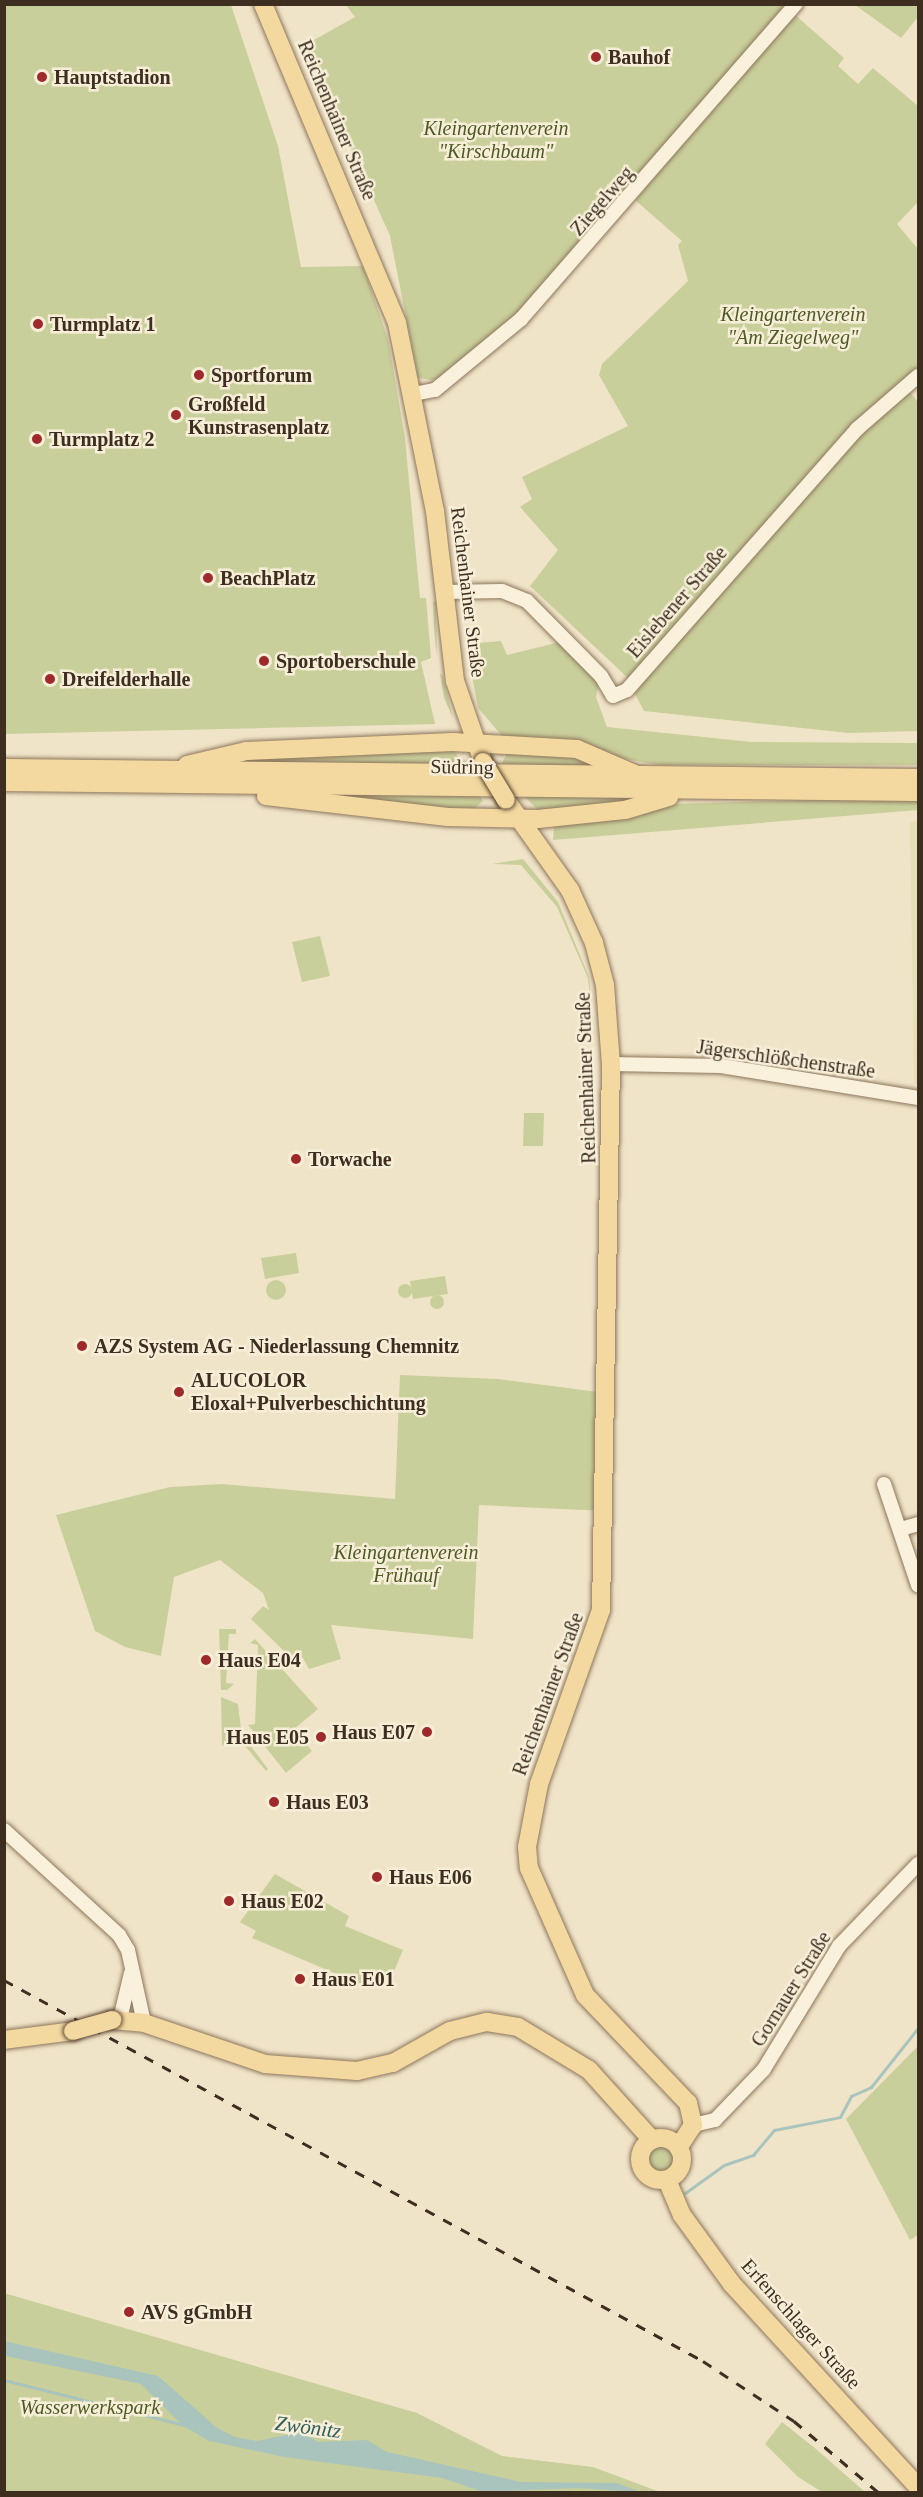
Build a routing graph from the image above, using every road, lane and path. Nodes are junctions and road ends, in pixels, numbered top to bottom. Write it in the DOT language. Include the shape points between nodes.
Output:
graph roads {
  1 [pos="263,4"];
  2 [pos="796,4"];
  3 [pos="918,376"];
  4 [pos="414,394"];
  5 [pos="443,591"];
  6 [pos="476,744"];
  7 [pos="4,768"];
  8 [pos="165,770"];
  9 [pos="644,777"];
  10 [pos="918,778"];
  11 [pos="4,782"];
  12 [pos="214,786"];
  13 [pos="689,792"];
  14 [pos="918,792"];
  15 [pos="511,808"];
  16 [pos="611,1064"];
  17 [pos="918,1098"];
  18 [pos="884,1484"];
  19 [pos="918,1524"];
  20 [pos="901,1529"];
  21 [pos="918,1585"];
  22 [pos="4,1830"];
  23 [pos="918,1864"];
  24 [pos="131,1971"];
  25 [pos="116,2020"];
  26 [pos="144,2023"];
  27 [pos="4,2040"];
  28 [pos="693,2126"];
  29 [pos="652,2140"];
  30 [pos="678,2148"];
  31 [pos="667,2180"];
  32 [pos="918,2487"];
  1 -- 4 [label="main road, Reichenhainer Straße" via="385,288"];
  2 -- 4 [label="street, Ziegelweg" via="521,319 435,390"];
  3 -- 5 [label="street, Eislebener Straße" via="857,429 627,690 612,696 601,676 527,601 502,591"];
  4 -- 5 [label="main road, Reichenhainer Straße" via="435,511"];
  5 -- 6 [label="main road, Reichenhainer Straße" via="455,681"];
  6 -- 8 [label="main road" via="246,751"];
  6 -- 9 [label="main road" via="577,749"];
  6 -- 15 [label="main road, Reichenhainer Straße, bridge"];
  7 -- 8 [label="main road, Südring"];
  8 -- 9 [label="main road, Südring"];
  9 -- 10 [label="main road, Südring"];
  11 -- 12 [label="main road, Südring"];
  12 -- 13 [label="main road, Südring"];
  12 -- 15 [label="main road" via="403,813"];
  13 -- 14 [label="main road, Südring"];
  13 -- 15 [label="main road" via="625,810 538,819"];
  15 -- 16 [label="main road, Reichenhainer Straße" via="570,890 594,943 605,985"];
  16 -- 17 [label="street, Jägerschlößchenstraße" via="721,1066"];
  16 -- 28 [label="main road, Reichenhainer Straße" via="602,1610 546,1763 527,1846 534,1884 580,1987 676,2085 694,2116"];
  18 -- 20 [label="street"];
  19 -- 20 [label="street"];
  20 -- 21 [label="street"];
  22 -- 24 [label="street" via="119,1935"];
  23 -- 28 [label="street, Gornauer Straße" via="839,1946 764,2069 715,2120"];
  24 -- 25 [label="street"];
  24 -- 26 [label="street"];
  25 -- 26 [label="main road"];
  25 -- 27 [label="main road, bridge" via="73,2031"];
  26 -- 29 [label="main road" via="265,2064 357,2071 393,2063 450,2031 487,2022 518,2026 589,2070"];
  28 -- 30 [label="main road"];
  29 -- 30 [label="main road" via="666,2139"];
  29 -- 31 [label="main road" via="640,2154 641,2168 654,2180"];
  30 -- 31 [label="main road" via="680,2168"];
  31 -- 32 [label="main road, Erfenschlager Straße" via="682,2215 732,2284"];
}
